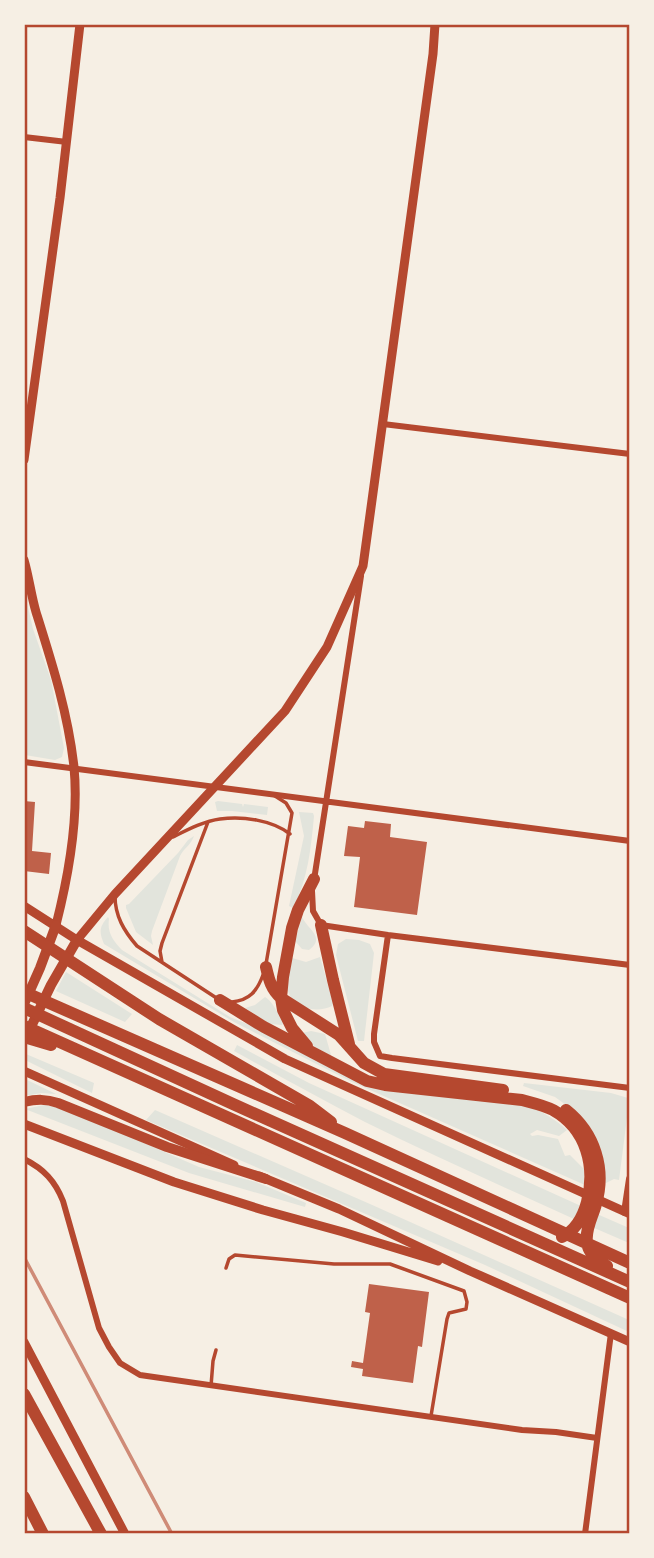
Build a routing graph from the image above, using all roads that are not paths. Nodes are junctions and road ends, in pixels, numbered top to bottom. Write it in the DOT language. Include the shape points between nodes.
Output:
graph roads {
  1 [pos="80,24"];
  2 [pos="435,24"];
  3 [pos="24,137"];
  4 [pos="67,142"];
  5 [pos="383,424"];
  6 [pos="629,454"];
  7 [pos="24,460"];
  8 [pos="24,560"];
  9 [pos="363,566"];
  10 [pos="24,762"];
  11 [pos="74,769"];
  12 [pos="214,786"];
  13 [pos="273,794"];
  14 [pos="326,802"];
  15 [pos="208,822"];
  16 [pos="290,834"];
  17 [pos="164,841"];
  18 [pos="629,841"];
  19 [pos="314,879"];
  20 [pos="115,894"];
  21 [pos="24,906"];
  22 [pos="56,925"];
  23 [pos="321,925"];
  24 [pos="24,931"];
  25 [pos="388,935"];
  26 [pos="77,940"];
  27 [pos="162,962"];
  28 [pos="629,965"];
  29 [pos="266,967"];
  30 [pos="24,992"];
  31 [pos="281,999"];
  32 [pos="220,1000"];
  33 [pos="24,1006"];
  34 [pos="24,1026"];
  35 [pos="264,1027"];
  36 [pos="292,1028"];
  37 [pos="329,1028"];
  38 [pos="24,1039"];
  39 [pos="349,1044"];
  40 [pos="312,1052"];
  41 [pos="107,1063"];
  42 [pos="24,1071"];
  43 [pos="629,1088"];
  44 [pos="522,1097"];
  45 [pos="24,1102"];
  46 [pos="24,1124"];
  47 [pos="345,1133"];
  48 [pos="24,1159"];
  49 [pos="265,1179"];
  50 [pos="629,1179"];
  51 [pos="466,1207"];
  52 [pos="627,1213"];
  53 [pos="629,1263"];
  54 [pos="226,1268"];
  55 [pos="470,1271"];
  56 [pos="629,1279"];
  57 [pos="629,1298"];
  58 [pos="611,1333"];
  59 [pos="24,1342"];
  60 [pos="629,1342"];
  61 [pos="216,1350"];
  62 [pos="211,1386"];
  63 [pos="24,1394"];
  64 [pos="431,1418"];
  65 [pos="597,1438"];
  66 [pos="24,1497"];
  67 [pos="43,1534"];
  68 [pos="101,1534"];
  69 [pos="125,1534"];
  70 [pos="585,1534"];
  1 -- 4 [label="main road"];
  2 -- 5 [label="main road"];
  3 -- 4 [label="street"];
  4 -- 7 [label="main road"];
  5 -- 6 [label="street"];
  5 -- 9 [label="main road"];
  8 -- 11 [label="main road" via="60,691"];
  9 -- 12 [label="main road" via="327,647 285,711"];
  9 -- 14 [label="street"];
  10 -- 11 [label="street"];
  11 -- 12 [label="street"];
  11 -- 22 [label="main road" via="75,819"];
  12 -- 13 [label="street"];
  12 -- 17 [label="main road"];
  13 -- 14 [label="street"];
  13 -- 16 [label="lane" via="292,813"];
  14 -- 18 [label="street"];
  14 -- 19 [label="street"];
  15 -- 16 [label="lane" via="259,821"];
  15 -- 17 [label="lane"];
  15 -- 27 [label="lane" via="162,943"];
  16 -- 29 [label="lane"];
  17 -- 20 [label="main road"];
  19 -- 23 [label="street" via="311,903"];
  19 -- 31 [label="highway" via="292,928"];
  20 -- 26 [label="main road"];
  20 -- 27 [label="lane" via="127,935"];
  21 -- 22 [label="main road"];
  22 -- 26 [label="main road"];
  22 -- 33 [label="main road"];
  23 -- 25 [label="street"];
  23 -- 39 [label="highway"];
  24 -- 47 [label="highway" via="159,1019 310,1106"];
  25 -- 28 [label="street"];
  25 -- 43 [label="street" via="373,1034 380,1056"];
  26 -- 38 [label="main road"];
  26 -- 52 [label="main road" via="285,1059"];
  27 -- 32 [label="lane"];
  29 -- 31 [label="highway" via="269,984"];
  29 -- 32 [label="lane" via="252,995 241,1001"];
  30 -- 47 [label="highway"];
  31 -- 36 [label="highway"];
  31 -- 37 [label="highway"];
  32 -- 35 [label="highway"];
  33 -- 51 [label="highway"];
  34 -- 41 [label="highway"];
  35 -- 36 [label="highway"];
  35 -- 40 [label="highway"];
  36 -- 37 [label="highway"];
  36 -- 40 [label="highway"];
  37 -- 39 [label="highway"];
  38 -- 41 [label="highway"];
  39 -- 44 [label="highway" via="364,1063 384,1074"];
  40 -- 44 [label="highway" via="385,1085"];
  41 -- 57 [label="highway"];
  42 -- 49 [label="main road"];
  44 -- 51 [label="highway" via="556,1112 587,1151 590,1191 582,1216 569,1233 551,1238"];
  44 -- 56 [label="highway" via="539,1096 561,1107 588,1134 600,1173 586,1242 594,1257"];
  45 -- 49 [label="main road" via="46,1099 167,1147"];
  46 -- 55 [label="main road" via="174,1182"];
  47 -- 53 [label="highway"];
  48 -- 62 [label="street" via="38,1166 58,1188 99,1328 121,1363 140,1375"];
  49 -- 55 [label="main road"];
  50 -- 52 [label="street"];
  51 -- 56 [label="highway"];
  54 -- 64 [label="lane" via="235,1255 390,1264 464,1291 466,1309 449,1313 447,1319"];
  55 -- 58 [label="main road"];
  58 -- 60 [label="main road"];
  58 -- 65 [label="street"];
  59 -- 69 [label="main road"];
  61 -- 62 [label="lane"];
  62 -- 64 [label="street"];
  63 -- 68 [label="highway"];
  64 -- 65 [label="street"];
  65 -- 70 [label="street"];
  66 -- 67 [label="highway"];
}
